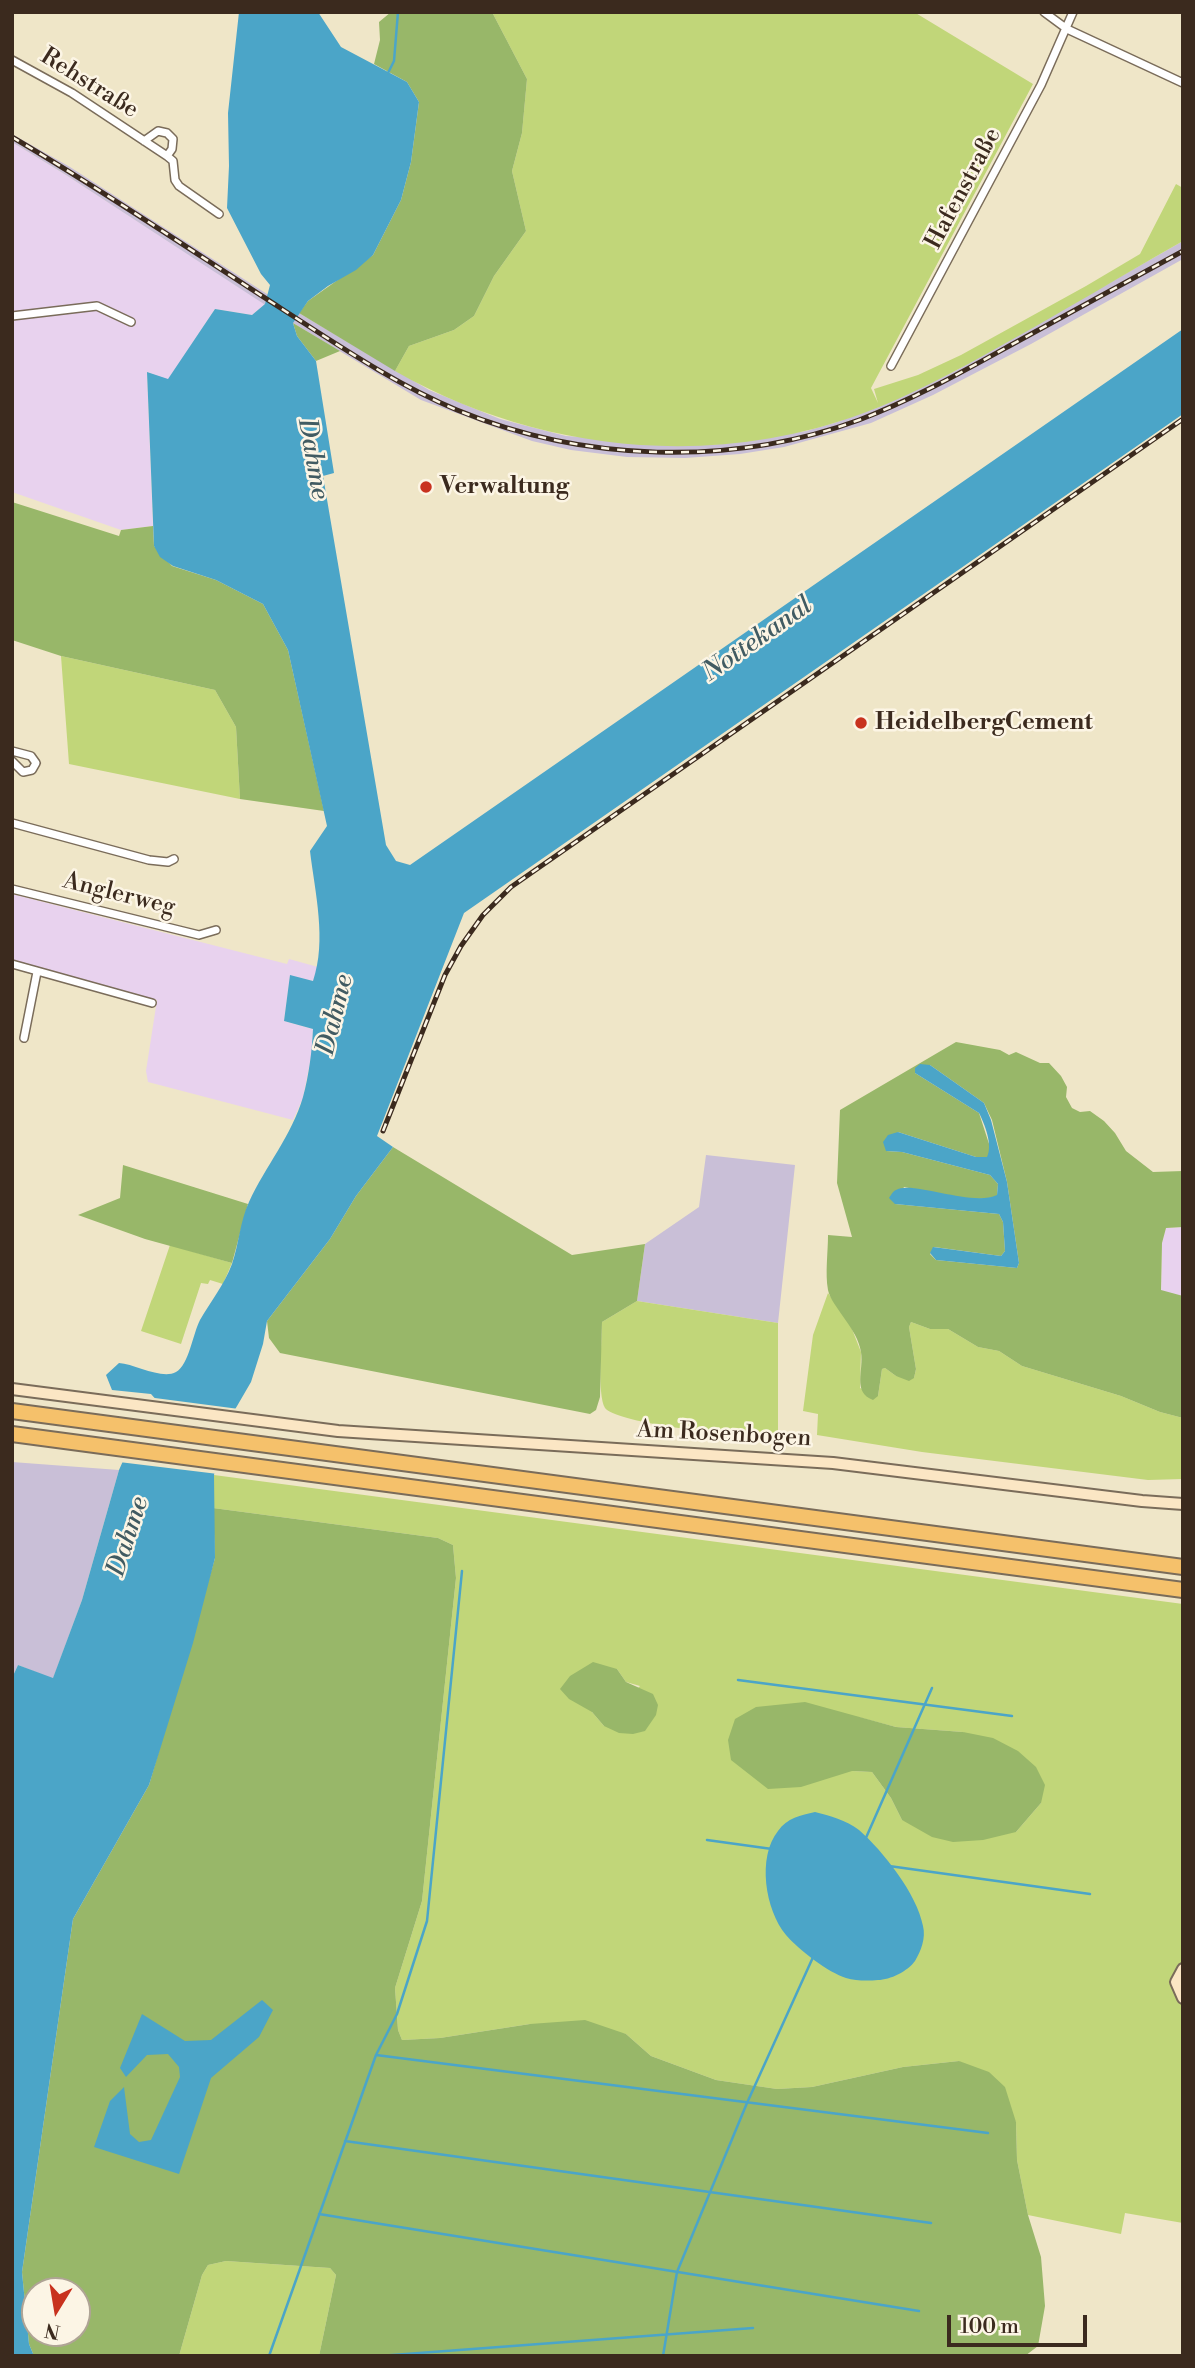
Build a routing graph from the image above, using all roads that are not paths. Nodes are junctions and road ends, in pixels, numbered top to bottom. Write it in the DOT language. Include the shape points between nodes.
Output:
graph roads {
  1 [pos="1044,12"];
  2 [pos="1073,12"];
  3 [pos="1067,29"];
  4 [pos="12,60"];
  5 [pos="1183,83"];
  6 [pos="144,141"];
  7 [pos="167,156"];
  8 [pos="219,214"];
  9 [pos="12,316"];
  10 [pos="131,322"];
  11 [pos="891,366"];
  12 [pos="12,751"];
  13 [pos="12,761"];
  14 [pos="12,823"];
  15 [pos="174,859"];
  16 [pos="12,889"];
  17 [pos="216,930"];
  18 [pos="12,964"];
  19 [pos="37,971"];
  20 [pos="152,1003"];
  21 [pos="24,1038"];
  22 [pos="12,1389"];
  23 [pos="12,1411"];
  24 [pos="12,1434"];
  25 [pos="1183,1504"];
  26 [pos="1183,1567"];
  27 [pos="1183,1590"];
  28 [pos="1183,1969"];
  29 [pos="1183,1998"];
  1 -- 3 [label="street"];
  2 -- 3 [label="street, Hafenstraße"];
  3 -- 5 [label="street"];
  3 -- 11 [label="street, Hafenstraße"];
  4 -- 6 [label="street, Rehstraße"];
  6 -- 7 [label="street, Rehstraße"];
  6 -- 7 [label="street, Rehstraße" via="158,131 167,133 173,139"];
  7 -- 8 [label="street, Rehstraße" via="173,161 179,186"];
  9 -- 10 [label="street" via="97,306"];
  12 -- 13 [label="street" via="31,756 36,763 23,772"];
  14 -- 15 [label="street" via="149,860"];
  16 -- 17 [label="street, Anglerweg" via="199,935"];
  18 -- 19 [label="street"];
  19 -- 20 [label="street"];
  19 -- 21 [label="street"];
  22 -- 25 [label="main road, Am Rosenbogen" via="391,1435 833,1463"];
  23 -- 26 [label="highway"];
  24 -- 27 [label="highway"];
  28 -- 29 [label="main road" via="1177,1982"];
}
